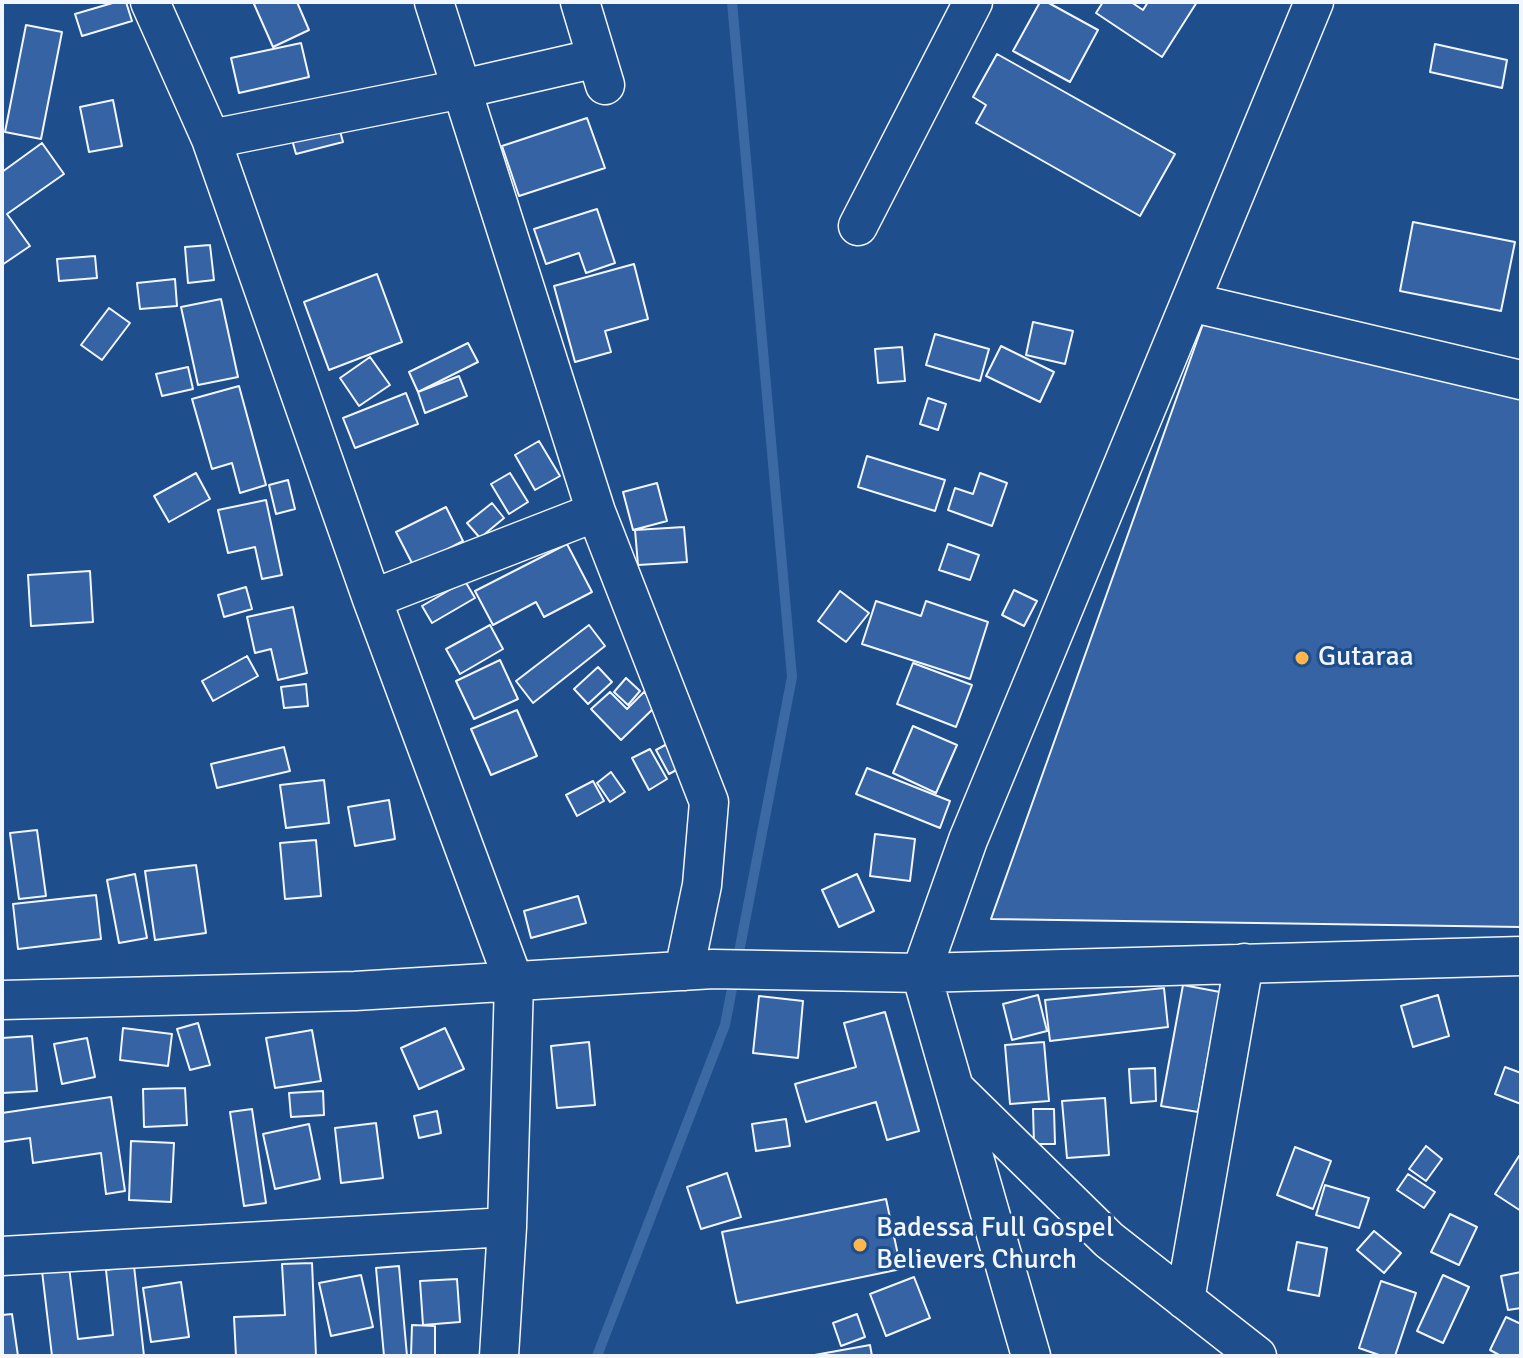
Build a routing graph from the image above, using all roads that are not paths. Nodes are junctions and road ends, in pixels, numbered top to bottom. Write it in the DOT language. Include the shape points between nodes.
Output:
graph roads {
  1 [pos="150,2"];
  2 [pos="434,2"];
  3 [pos="580,2"];
  4 [pos="973,2"];
  5 [pos="1314,2"];
  6 [pos="462,89"];
  7 [pos="211,139"];
  8 [pos="858,226"];
  9 [pos="1190,302"];
  10 [pos="1521,380"];
  11 [pos="596,512"];
  12 [pos="372,599"];
  13 [pos="1521,956"];
  14 [pos="1244,963"];
  15 [pos="699,970"];
  16 [pos="921,973"];
  17 [pos="514,982"];
  18 [pos="2,1000"];
  19 [pos="952,1086"];
  20 [pos="507,1227"];
  21 [pos="2,1256"];
  22 [pos="1185,1300"];
  23 [pos="499,1356"];
  24 [pos="1031,1356"];
  25 [pos="1257,1356"];
  1 -- 7 [label="street"];
  2 -- 6 [label="street"];
  3 -- 6 [label="street" via="601,72"];
  4 -- 8 [label="street"];
  5 -- 9 [label="street"];
  6 -- 7 [label="street"];
  6 -- 11 [label="street"];
  7 -- 12 [label="street"];
  9 -- 10 [label="street"];
  9 -- 16 [label="street" via="968,840"];
  11 -- 12 [label="street"];
  11 -- 15 [label="street" via="709,802"];
  12 -- 17 [label="street"];
  13 -- 14 [label="street"];
  14 -- 16 [label="street"];
  14 -- 22 [label="street"];
  15 -- 16 [label="street"];
  15 -- 17 [label="street"];
  16 -- 19 [label="street"];
  17 -- 18 [label="street"];
  17 -- 20 [label="street"];
  19 -- 22 [label="street" via="1109,1240"];
  19 -- 24 [label="street"];
  20 -- 21 [label="street"];
  20 -- 23 [label="street"];
  22 -- 25 [label="street"];
}
